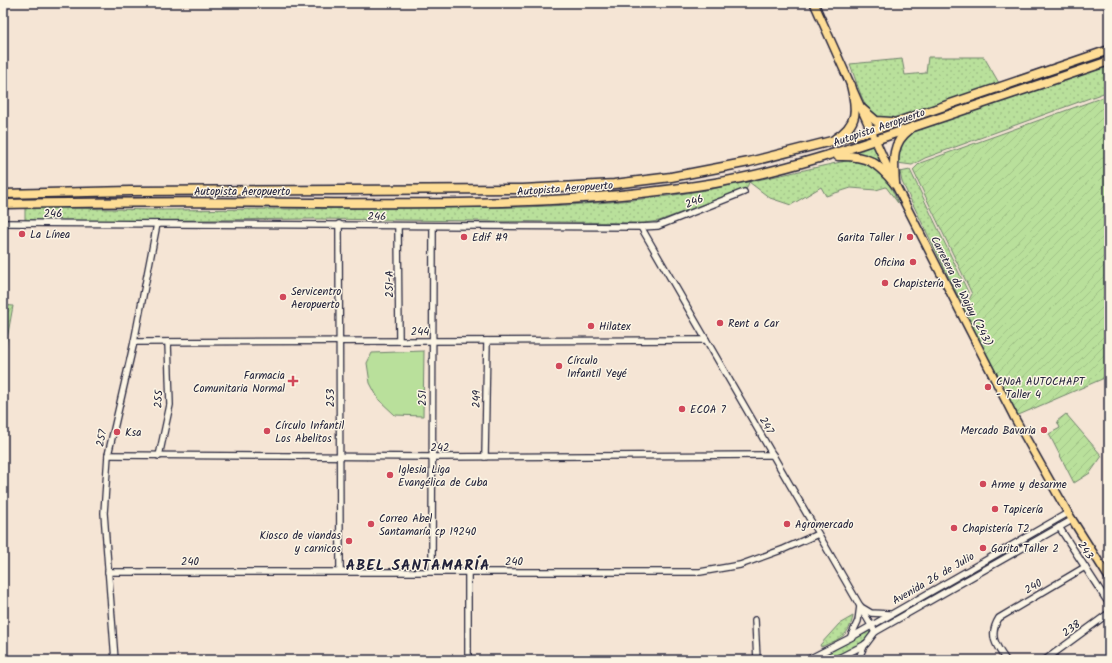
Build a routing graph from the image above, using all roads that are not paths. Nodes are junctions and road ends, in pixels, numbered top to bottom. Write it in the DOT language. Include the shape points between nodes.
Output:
graph roads {
  1 [pos="814,3"];
  2 [pos="1109,50"];
  3 [pos="1109,62"];
  4 [pos="851,85"];
  5 [pos="861,108"];
  6 [pos="902,121"];
  7 [pos="914,126"];
  8 [pos="871,131"];
  9 [pos="876,141"];
  10 [pos="827,143"];
  11 [pos="827,156"];
  12 [pos="895,184"];
  13 [pos="3,192"];
  14 [pos="744,192"];
  15 [pos="3,204"];
  16 [pos="3,223"];
  17 [pos="157,224"];
  18 [pos="339,224"];
  19 [pos="398,226"];
  20 [pos="433,226"];
  21 [pos="641,227"];
  22 [pos="706,340"];
  23 [pos="339,341"];
  24 [pos="399,341"];
  25 [pos="432,341"];
  26 [pos="487,341"];
  27 [pos="134,342"];
  28 [pos="168,342"];
  29 [pos="772,454"];
  30 [pos="108,455"];
  31 [pos="158,456"];
  32 [pos="340,457"];
  33 [pos="432,457"];
  34 [pos="485,457"];
  35 [pos="1070,516"];
  36 [pos="1059,527"];
  37 [pos="818,534"];
  38 [pos="980,563"];
  39 [pos="1086,567"];
  40 [pos="984,570"];
  41 [pos="340,571"];
  42 [pos="432,571"];
  43 [pos="468,571"];
  44 [pos="108,572"];
  45 [pos="1109,578"];
  46 [pos="1109,604"];
  47 [pos="860,606"];
  48 [pos="1109,613"];
  49 [pos="891,614"];
  50 [pos="755,620"];
  51 [pos="871,625"];
  52 [pos="875,632"];
  53 [pos="850,638"];
  54 [pos="866,644"];
  55 [pos="820,654"];
  56 [pos="116,658"];
  57 [pos="122,660"];
  58 [pos="468,660"];
  59 [pos="757,660"];
  60 [pos="807,660"];
  61 [pos="823,660"];
  62 [pos="835,660"];
  63 [pos="858,660"];
  64 [pos="1006,660"];
  65 [pos="1045,660"];
  1 -- 4 [label="main road, Carretera de Wajay (243)"];
  2 -- 6 [label="highway, Autopista Aeropuerto"];
  3 -- 7 [label="highway, Autopista Aeropuerto"];
  4 -- 5 [label="main road, Carretera de Wajay (243)"];
  4 -- 10 [label="highway" via="856,112 853,120 849,128"];
  5 -- 6 [label="highway" via="876,120"];
  5 -- 8 [label="main road, Carretera de Wajay (243)"];
  6 -- 8 [label="highway, Autopista Aeropuerto"];
  7 -- 9 [label="highway, Autopista Aeropuerto"];
  7 -- 12 [label="highway" via="903,135 895,149"];
  8 -- 9 [label="main road, Carretera de Wajay (243)"];
  8 -- 10 [label="highway, Autopista Aeropuerto"];
  9 -- 11 [label="highway, Autopista Aeropuerto"];
  9 -- 12 [label="main road, Carretera de Wajay (243)"];
  10 -- 13 [label="highway, Autopista Aeropuerto" via="671,177 555,188"];
  11 -- 12 [label="highway" via="864,158 882,168"];
  11 -- 15 [label="highway, Autopista Aeropuerto" via="716,182 614,196 551,201 131,201"];
  12 -- 35 [label="main road, Carretera de Wajay (243)" via="1014,417"];
  14 -- 21 [label="street, 246" via="658,226"];
  16 -- 17 [label="street, 246"];
  17 -- 18 [label="street, 246"];
  17 -- 27 [label="street, 257"];
  18 -- 19 [label="street, 246"];
  18 -- 23 [label="street, 253"];
  19 -- 20 [label="street, 246"];
  19 -- 24 [label="street, 251-A"];
  20 -- 21 [label="street, 246"];
  20 -- 25 [label="street, 251"];
  21 -- 22 [label="street, 247"];
  22 -- 26 [label="street, 244"];
  22 -- 29 [label="street, 247"];
  23 -- 24 [label="street, 244"];
  23 -- 28 [label="street, 244"];
  23 -- 32 [label="street, 253"];
  24 -- 25 [label="street, 244"];
  25 -- 26 [label="street, 244"];
  25 -- 33 [label="street, 251"];
  26 -- 34 [label="street, 249"];
  27 -- 28 [label="street, 244"];
  27 -- 30 [label="street, 257"];
  28 -- 31 [label="street, 255" via="170,405"];
  29 -- 34 [label="street, 242"];
  29 -- 37 [label="street, 247"];
  30 -- 31 [label="street, 242"];
  30 -- 44 [label="street, 257" via="104,513"];
  31 -- 32 [label="street, 242"];
  32 -- 33 [label="street, 242"];
  32 -- 41 [label="street, 253"];
  33 -- 34 [label="street, 242"];
  33 -- 42 [label="street, 251"];
  35 -- 36 [label="street, Avenida 26 de Julio"];
  35 -- 38 [label="street, Avenida 26 de Julio"];
  35 -- 45 [label="main road, Carretera de Wajay (243)"];
  36 -- 39 [label="street, 243"];
  36 -- 40 [label="street, Avenida 26 de Julio"];
  37 -- 43 [label="street, 240" via="740,565 700,572"];
  37 -- 47 [label="street, 247"];
  38 -- 40 [label="street"];
  38 -- 49 [label="street, Avenida 26 de Julio"];
  39 -- 46 [label="street, 243"];
  39 -- 64 [label="street, 240" via="999,618 994,626 994,636 997,647"];
  40 -- 52 [label="street, Avenida 26 de Julio"];
  41 -- 42 [label="street, 240"];
  41 -- 44 [label="street, 240"];
  42 -- 43 [label="street, 240"];
  43 -- 58 [label="street"];
  44 -- 56 [label="street, 257"];
  47 -- 49 [label="street" via="870,613"];
  47 -- 51 [label="street, 247"];
  47 -- 53 [label="street" via="858,621"];
  48 -- 65 [label="street, 238"];
  49 -- 51 [label="street, Avenida 26 de Julio"];
  50 -- 59 [label="street"];
  51 -- 52 [label="street, 247"];
  51 -- 53 [label="street, Avenida 26 de Julio"];
  52 -- 54 [label="street, Avenida 26 de Julio"];
  53 -- 55 [label="street, Avenida 26 de Julio"];
  54 -- 62 [label="street, Avenida 26 de Julio"];
  54 -- 63 [label="street"];
  55 -- 60 [label="street, Avenida 26 de Julio"];
  55 -- 61 [label="street"];
  56 -- 57 [label="street"];
}
